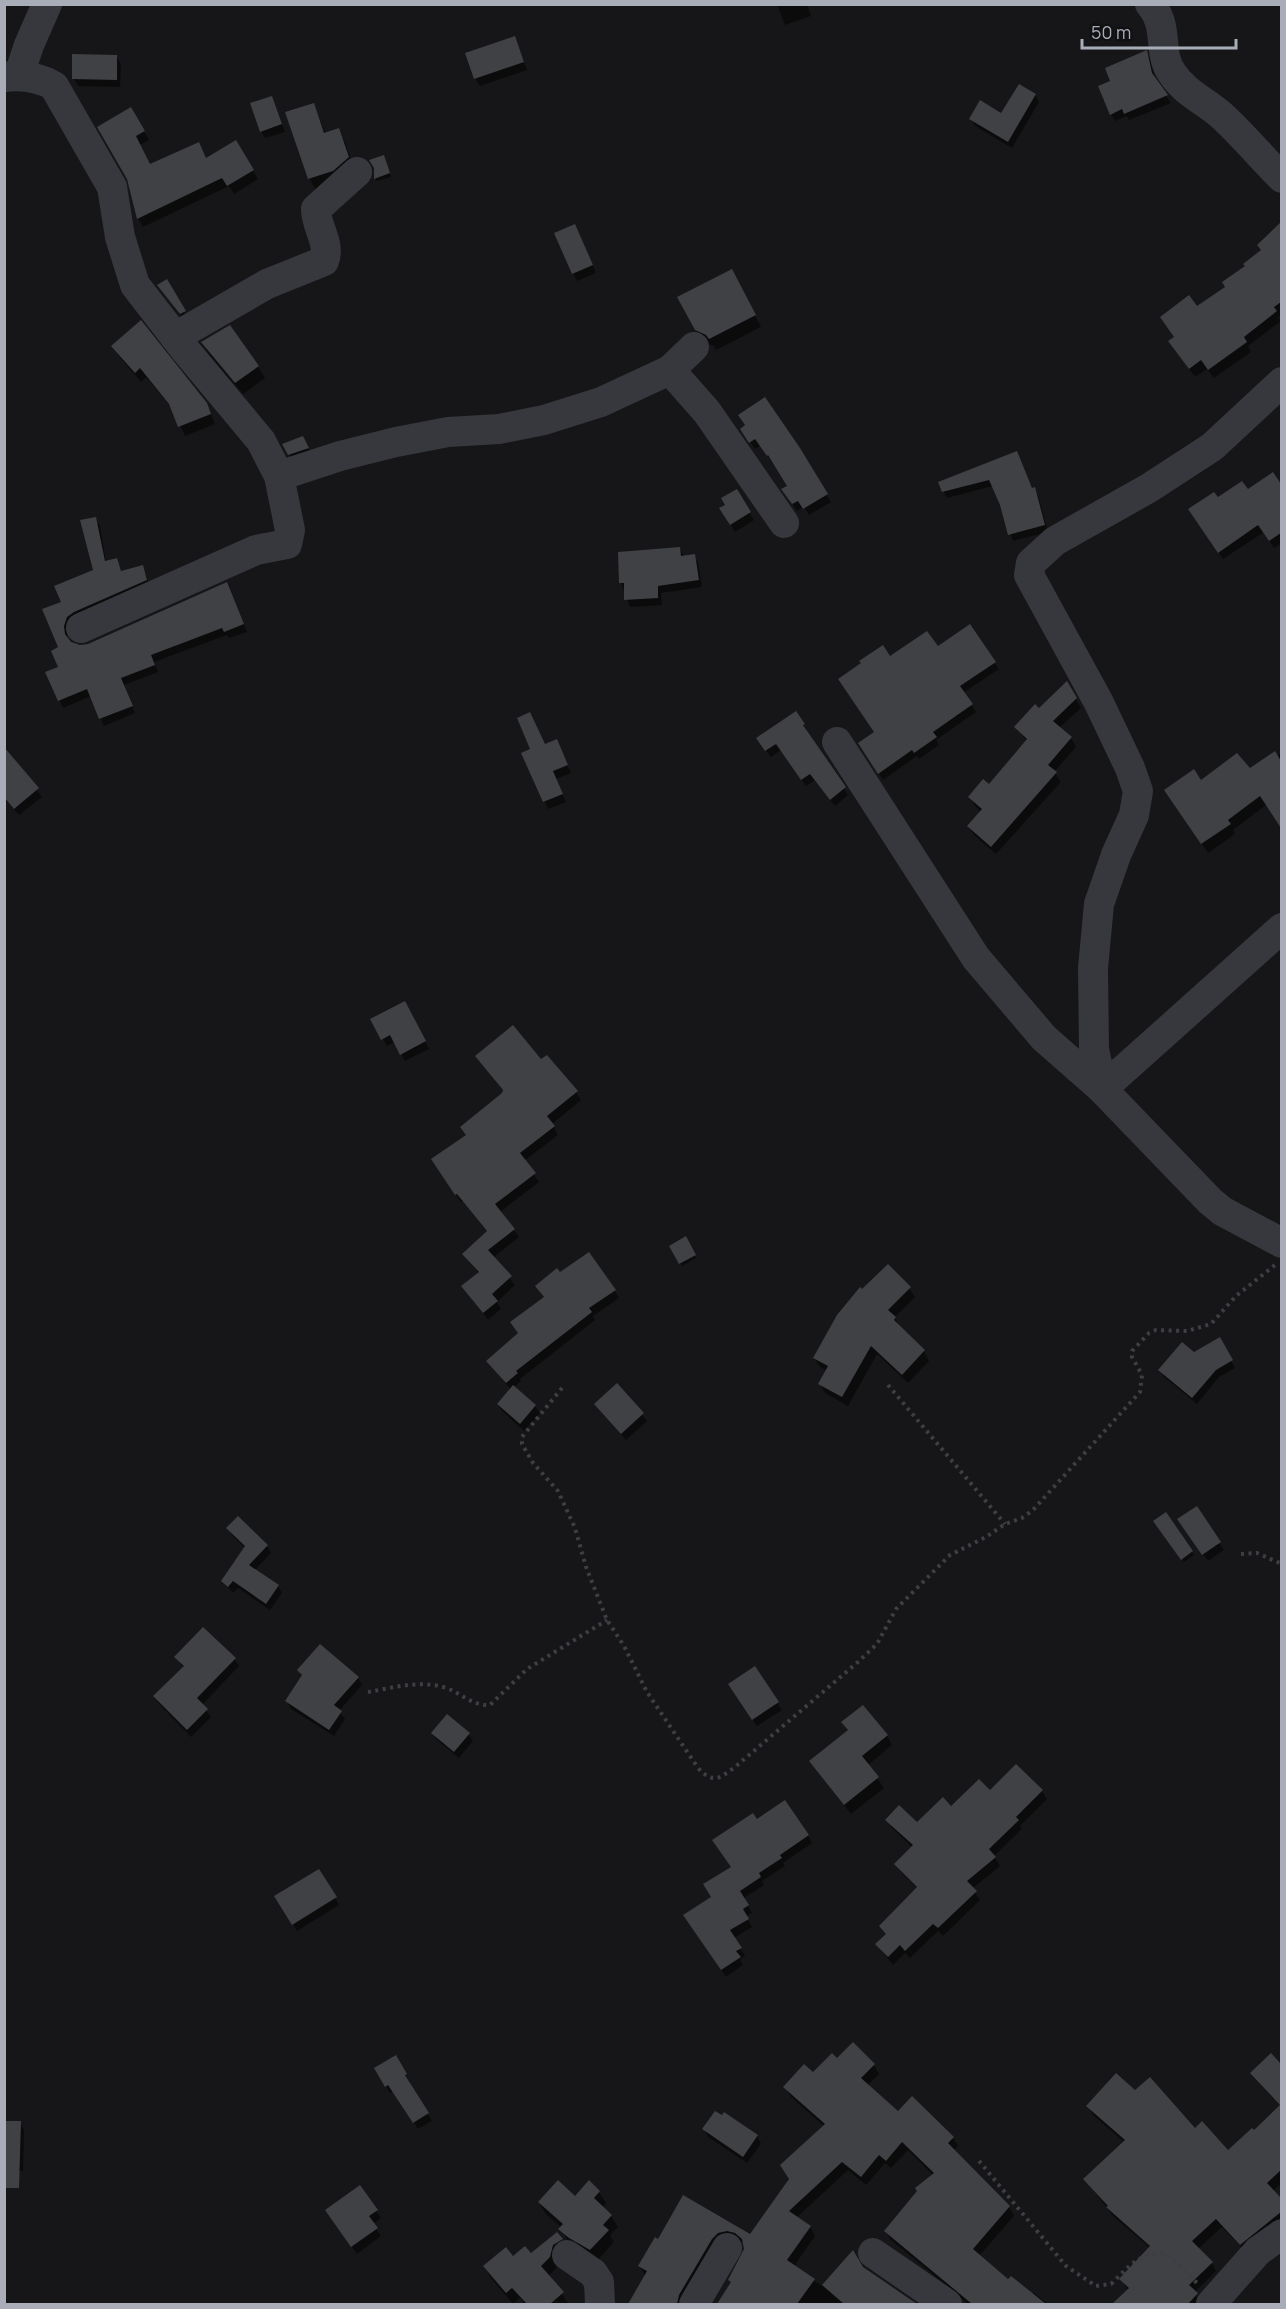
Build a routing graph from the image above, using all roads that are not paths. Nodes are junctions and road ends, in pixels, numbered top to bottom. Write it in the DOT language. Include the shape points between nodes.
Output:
graph roads {
  1 [pos="46,4"];
  2 [pos="1150,4"];
  3 [pos="12,76"];
  4 [pos="357,172"];
  5 [pos="1281,178"];
  6 [pos="175,337"];
  7 [pos="694,347"];
  8 [pos="670,370"];
  9 [pos="1281,382"];
  10 [pos="279,476"];
  11 [pos="784,523"];
  12 [pos="81,628"];
  13 [pos="837,742"];
  14 [pos="1281,928"];
  15 [pos="1102,1089"];
  16 [pos="1281,1243"];
  17 [pos="1281,2234"];
  18 [pos="728,2248"];
  19 [pos="873,2253"];
  20 [pos="567,2255"];
  21 [pos="1213,2302"];
  22 [pos="600,2304"];
  23 [pos="694,2304"];
  24 [pos="947,2304"];
  1 -- 3 [label="street"];
  2 -- 5 [label="street" via="1163,28 1164,52 1171,73 1222,116"];
  3 -- 6 [label="street" via="54,86 112,187 120,237 135,285"];
  4 -- 6 [label="street" via="316,209 326,246 324,261 267,284"];
  6 -- 10 [label="street" via="261,441"];
  7 -- 8 [label="street"];
  8 -- 10 [label="street" via="601,402 544,420 396,442"];
  8 -- 11 [label="street" via="706,412"];
  9 -- 15 [label="street" via="1212,447 1055,541 1031,563 1029,574 1098,701 1138,791 1134,815 1099,904 1093,968 1094,1049"];
  10 -- 12 [label="street" via="290,530 287,544 256,550"];
  13 -- 15 [label="street" via="976,958 1044,1038"];
  14 -- 15 [label="street"];
  15 -- 16 [label="street" via="1210,1201"];
  17 -- 21 [label="street" via="1258,2251"];
  18 -- 23 [label="street"];
  19 -- 24 [label="street"];
  20 -- 22 [label="street" via="593,2273 599,2282"];
}
